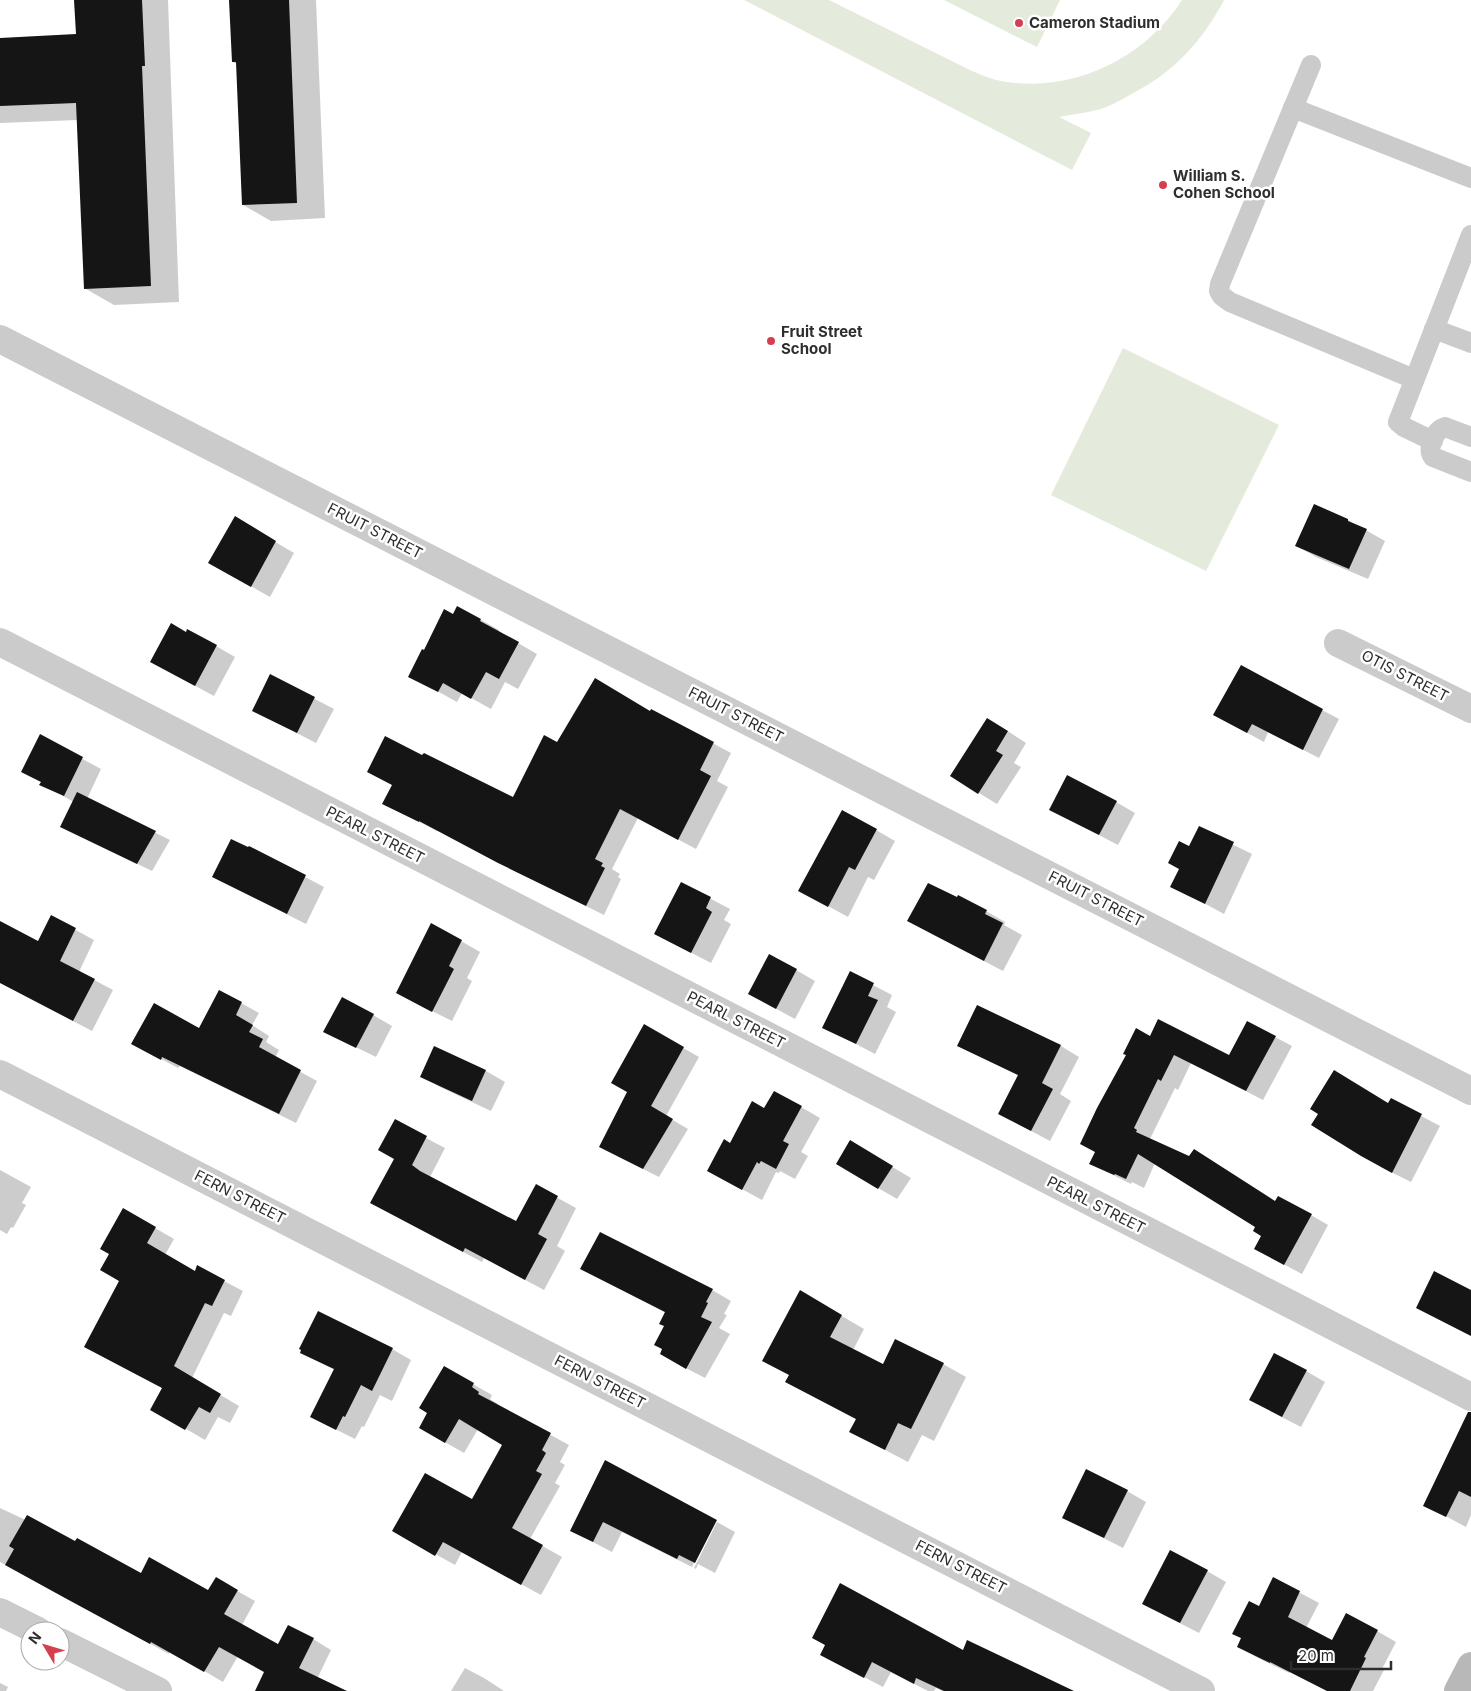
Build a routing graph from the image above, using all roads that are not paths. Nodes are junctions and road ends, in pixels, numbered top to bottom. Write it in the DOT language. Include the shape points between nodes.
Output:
graph roads {
  1 [pos="1311,65"];
  2 [pos="1293,108"];
  3 [pos="1471,178"];
  4 [pos="1471,235"];
  5 [pos="1434,329"];
  6 [pos="0,340"];
  7 [pos="1471,344"];
  8 [pos="1414,379"];
  9 [pos="1471,437"];
  10 [pos="1433,441"];
  11 [pos="1471,472"];
  12 [pos="0,642"];
  13 [pos="1338,643"];
  14 [pos="1471,709"];
  15 [pos="0,1074"];
  16 [pos="1471,1091"];
  17 [pos="1471,1397"];
  18 [pos="0,1612"];
  19 [pos="20,1622"];
  20 [pos="70,1647"];
  21 [pos="1471,1666"];
  22 [pos="158,1691"];
  23 [pos="1201,1691"];
  24 [pos="1458,1691"];
  1 -- 2 [label="lane"];
  2 -- 3 [label="lane"];
  2 -- 8 [label="lane" via="1219,291 1230,302"];
  4 -- 5 [label="lane"];
  5 -- 7 [label="lane"];
  5 -- 8 [label="lane"];
  6 -- 16 [label="street, FRUIT STREET"];
  8 -- 10 [label="lane" via="1398,422"];
  9 -- 10 [label="lane" via="1445,427 1437,432"];
  10 -- 11 [label="lane" via="1430,450 1433,457"];
  12 -- 17 [label="street, PEARL STREET"];
  13 -- 14 [label="street, OTIS STREET"];
  15 -- 23 [label="street, FERN STREET"];
  18 -- 19 [label="street"];
  20 -- 22 [label="street"];
  21 -- 24 [label="street"];
}
